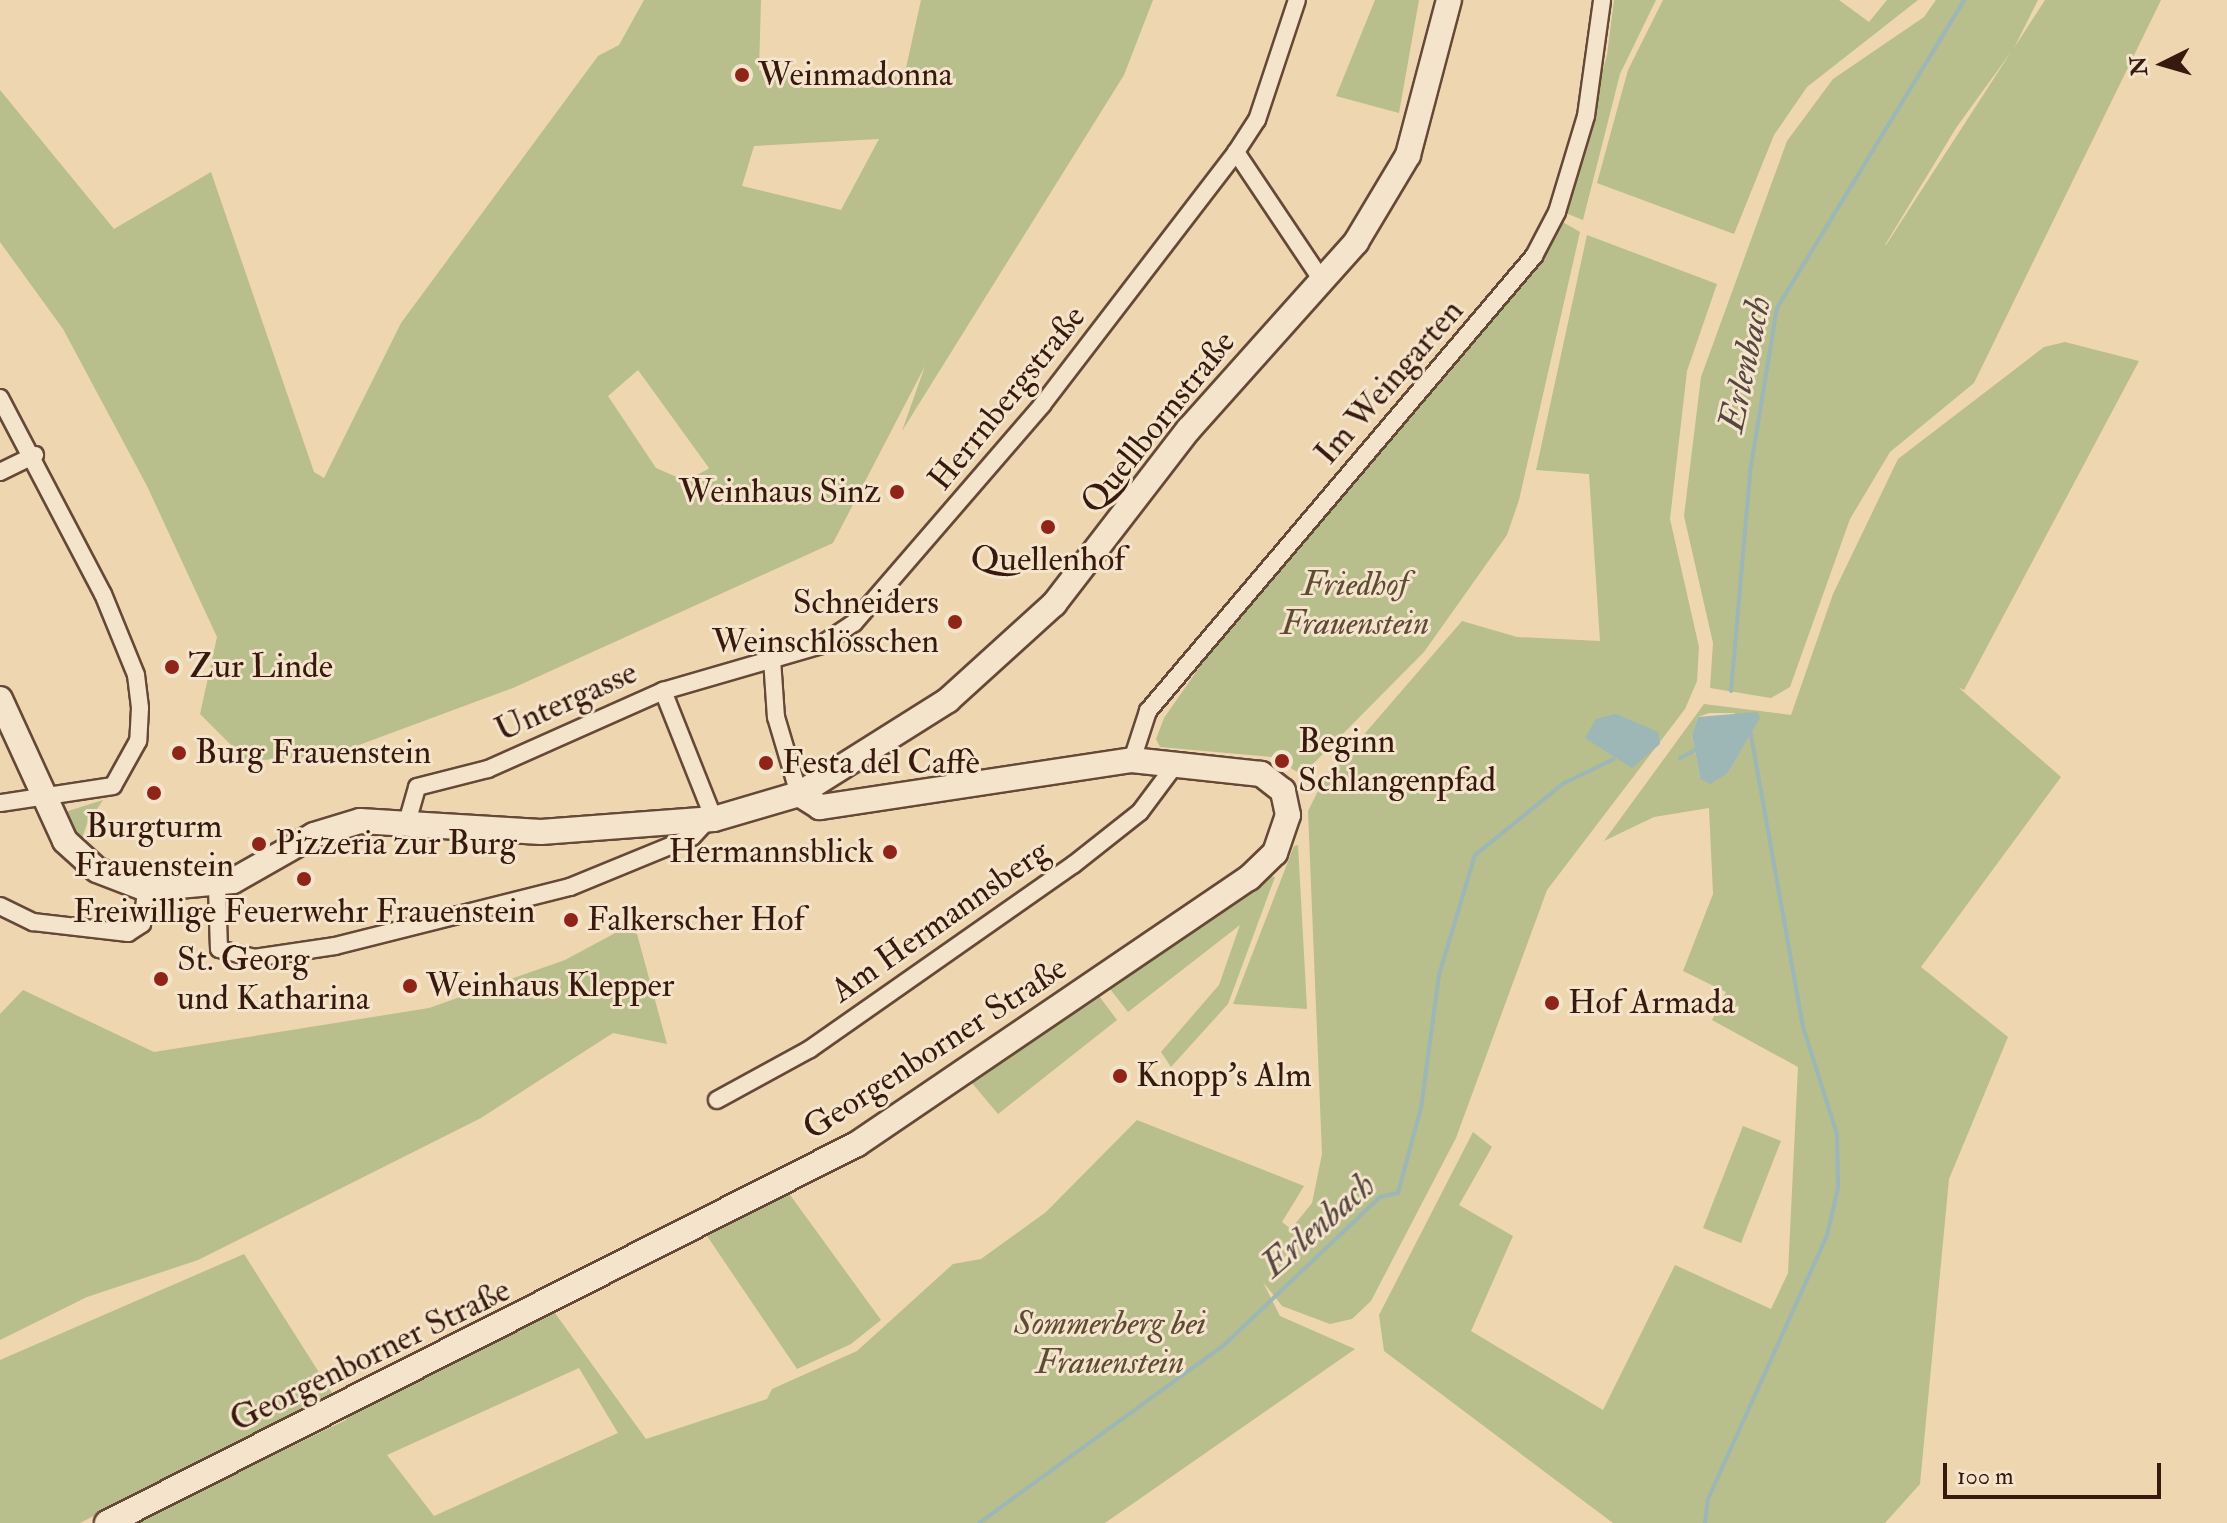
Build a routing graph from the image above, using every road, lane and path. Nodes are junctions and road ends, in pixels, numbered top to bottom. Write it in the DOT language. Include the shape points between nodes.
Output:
graph roads {
  1 [pos="1297,0"];
  2 [pos="1449,0"];
  3 [pos="1602,0"];
  4 [pos="1236,152"];
  5 [pos="1323,282"];
  6 [pos="0,398"];
  7 [pos="35,455"];
  8 [pos="0,472"];
  9 [pos="772,659"];
  10 [pos="663,691"];
  11 [pos="0,699"];
  12 [pos="1132,760"];
  13 [pos="1175,765"];
  14 [pos="799,794"];
  15 [pos="42,800"];
  16 [pos="0,803"];
  17 [pos="408,819"];
  18 [pos="711,820"];
  19 [pos="217,886"];
  20 [pos="146,889"];
  21 [pos="0,906"];
  22 [pos="717,1100"];
  23 [pos="107,1523"];
  1 -- 4 [label="street, Herrnbergstraße" via="1257,120"];
  2 -- 5 [label="main road, Quellbornstraße" via="1408,155 1375,217"];
  3 -- 12 [label="street, Im Weingarten" via="1586,116 1557,212 1534,256 1148,711"];
  4 -- 5 [label="street"];
  4 -- 9 [label="street, Herrnbergstraße" via="903,571 854,623 821,645"];
  5 -- 14 [label="main road, Quellbornstraße" via="1189,429 1044,613 948,700"];
  6 -- 7 [label="street"];
  7 -- 8 [label="street"];
  7 -- 15 [label="street" via="103,594 136,675 140,708 138,741 113,786"];
  9 -- 10 [label="street, Untergasse"];
  9 -- 14 [label="street" via="776,717"];
  10 -- 17 [label="street, Untergasse" via="513,759 417,787"];
  10 -- 18 [label="street"];
  11 -- 15 [label="main road"];
  12 -- 13 [label="main road, Georgenborner Straße"];
  12 -- 14 [label="main road, Georgenborner Straße" via="820,807"];
  13 -- 22 [label="street, Am Hermannsberg" via="1140,812 1073,865 810,1049"];
  13 -- 23 [label="main road, Georgenborner Straße" via="1261,774 1283,791 1288,815 1281,842 1249,878 844,1151"];
  14 -- 18 [label="main road, Quellbornstraße"];
  15 -- 16 [label="street"];
  15 -- 20 [label="main road" via="78,856"];
  17 -- 18 [label="main road, Quellbornstraße" via="541,832"];
  17 -- 19 [label="main road, Quellbornstraße" via="329,829"];
  18 -- 19 [label="street" via="692,837 570,887 335,946 254,958 219,949"];
  19 -- 20 [label="main road"];
  20 -- 21 [label="street" via="142,924 128,933 33,922"];
}
